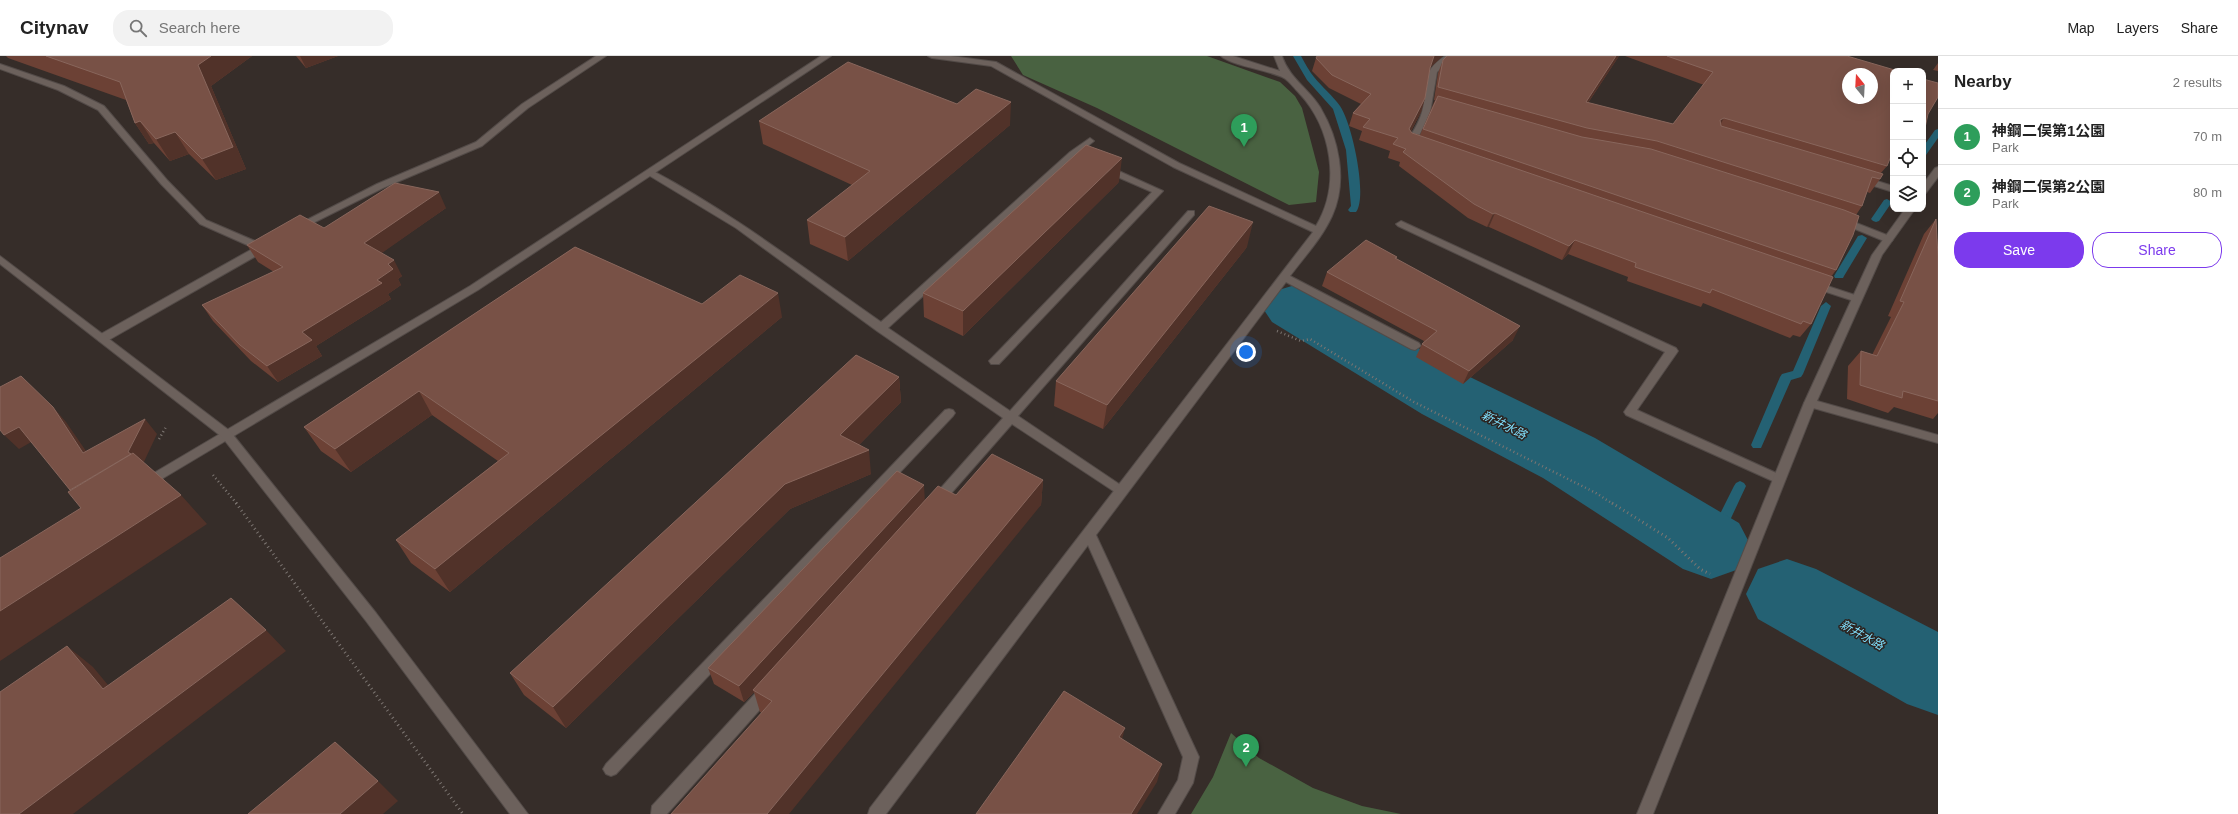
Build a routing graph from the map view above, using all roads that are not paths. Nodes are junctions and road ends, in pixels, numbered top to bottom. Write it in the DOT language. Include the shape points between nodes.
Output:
graph roads {
  1 [pos="602,56"];
  2 [pos="810,56"];
  3 [pos="827,56"];
  4 [pos="932,56"];
  5 [pos="1225,56"];
  6 [pos="1278,56"];
  7 [pos="1451,56"];
  8 [pos="996,60"];
  9 [pos="819,63"];
  10 [pos="0,66"];
  11 [pos="1286,76"];
  12 [pos="1090,141"];
  13 [pos="1426,148"];
  14 [pos="1073,154"];
  15 [pos="1938,170"];
  16 [pos="650,173"];
  17 [pos="1849,176"];
  18 [pos="1926,187"];
  19 [pos="1890,188"];
  20 [pos="1908,212"];
  21 [pos="1191,213"];
  22 [pos="1830,216"];
  23 [pos="1401,224"];
  24 [pos="1318,231"];
  25 [pos="288,233"];
  26 [pos="1888,239"];
  27 [pos="275,241"];
  28 [pos="262,248"];
  29 [pos="0,260"];
  30 [pos="1284,277"];
  31 [pos="1805,281"];
  32 [pos="1857,299"];
  33 [pos="881,328"];
  34 [pos="103,338"];
  35 [pos="1415,346"];
  36 [pos="995,362"];
  37 [pos="1810,403"];
  38 [pos="949,413"];
  39 [pos="1012,417"];
  40 [pos="226,434"];
  41 [pos="1938,439"];
  42 [pos="1779,479"];
  43 [pos="135,490"];
  44 [pos="1121,491"];
  45 [pos="928,512"];
  46 [pos="1089,534"];
  47 [pos="774,682"];
  48 [pos="611,769"];
  49 [pos="658,812"];
  50 [pos="520,814"];
  51 [pos="876,814"];
  52 [pos="1166,814"];
  53 [pos="1645,814"];
  1 -- 25 [label="street" via="525,106 479,144 380,186"];
  2 -- 9 [label="street"];
  3 -- 9 [label="street"];
  4 -- 8 [label="street"];
  5 -- 11 [label="street"];
  6 -- 11 [label="street"];
  7 -- 13 [label="street" via="1433,69 1428,87 1431,104 1411,143"];
  8 -- 24 [label="street" via="1176,165"];
  9 -- 16 [label="street"];
  10 -- 28 [label="street" via="61,88 101,108 164,182 203,222"];
  11 -- 24 [label="street" via="1314,106 1330,138 1336,177 1331,206"];
  12 -- 14 [label="street"];
  14 -- 33 [label="street"];
  14 -- 36 [label="street" via="1158,191"];
  15 -- 18 [label="street"];
  16 -- 33 [label="street" via="675,186 774,250"];
  16 -- 40 [label="street" via="474,288"];
  17 -- 19 [label="street"];
  20 -- 26 [label="street"];
  21 -- 39 [label="street"];
  22 -- 26 [label="street"];
  23 -- 42 [label="street" via="1672,351 1630,412"];
  24 -- 30 [label="street"];
  26 -- 32 [label="street" via="1877,255"];
  27 -- 28 [label="street"];
  28 -- 34 [label="street"];
  29 -- 34 [label="street"];
  30 -- 35 [label="street"];
  30 -- 44 [label="street"];
  31 -- 32 [label="street"];
  32 -- 37 [label="street"];
  33 -- 39 [label="street"];
  34 -- 40 [label="street"];
  37 -- 41 [label="street"];
  37 -- 42 [label="street"];
  38 -- 48 [label="street"];
  39 -- 44 [label="street"];
  39 -- 45 [label="street"];
  40 -- 43 [label="street"];
  40 -- 50 [label="street" via="371,617"];
  42 -- 53 [label="street"];
  44 -- 46 [label="street"];
  46 -- 51 [label="street"];
  46 -- 52 [label="street" via="1191,757 1185,783"];
  47 -- 49 [label="street"];
}
